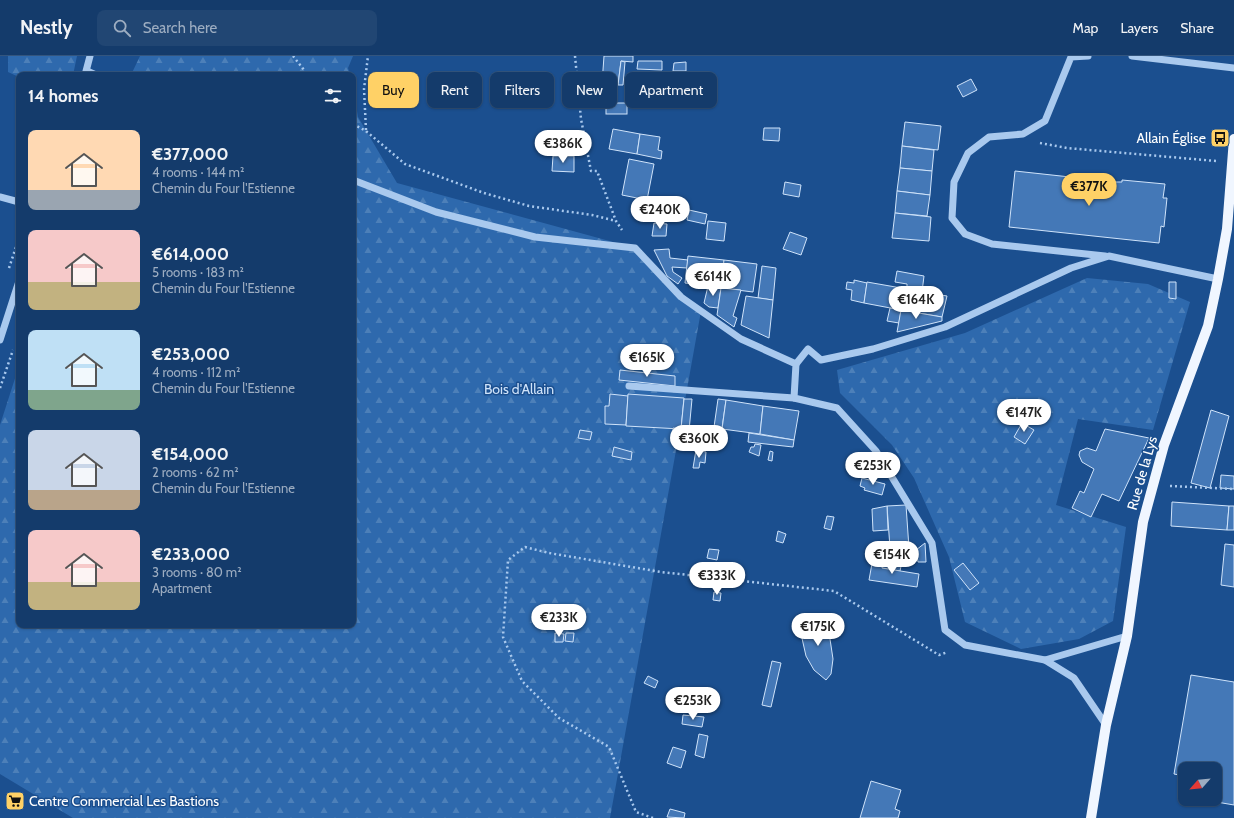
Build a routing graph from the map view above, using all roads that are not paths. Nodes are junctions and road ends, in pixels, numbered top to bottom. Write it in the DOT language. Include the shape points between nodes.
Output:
graph roads {
  1 [pos="90,56"];
  2 [pos="1088,56"];
  3 [pos="1132,56"];
  4 [pos="1234,68"];
  5 [pos="86,72"];
  6 [pos="1234,139"];
  7 [pos="356,181"];
  8 [pos="0,196"];
  9 [pos="16,201"];
  10 [pos="1109,256"];
  11 [pos="1218,279"];
  12 [pos="16,290"];
  13 [pos="0,340"];
  14 [pos="796,364"];
  15 [pos="629,386"];
  16 [pos="794,398"];
  17 [pos="1127,636"];
  18 [pos="1045,660"];
  19 [pos="1106,726"];
  20 [pos="1091,818"];
  1 -- 5 [label="street"];
  2 -- 10 [label="street" via="1071,57 1045,121 1023,134 989,137 968,153 954,182 952,218 965,234 992,244"];
  3 -- 4 [label="street"];
  6 -- 11 [label="main road, Rue de la Lys" via="1227,229"];
  7 -- 14 [label="street" via="436,212 536,237 635,248 680,297 741,339"];
  8 -- 9 [label="street"];
  10 -- 11 [label="street"];
  10 -- 14 [label="street" via="1071,268 945,327 872,350 821,360 808,349"];
  11 -- 17 [label="main road, Rue de la Lys" via="1208,326 1164,445 1143,522"];
  12 -- 13 [label="street"];
  14 -- 16 [label="street"];
  15 -- 16 [label="street"];
  16 -- 18 [label="street" via="837,408 876,451 932,543 945,630 965,646"];
  17 -- 18 [label="street"];
  17 -- 19 [label="main road, Rue de la Lys"];
  18 -- 19 [label="street" via="1074,678"];
  19 -- 20 [label="main road, Rue de la Lys"];
}
